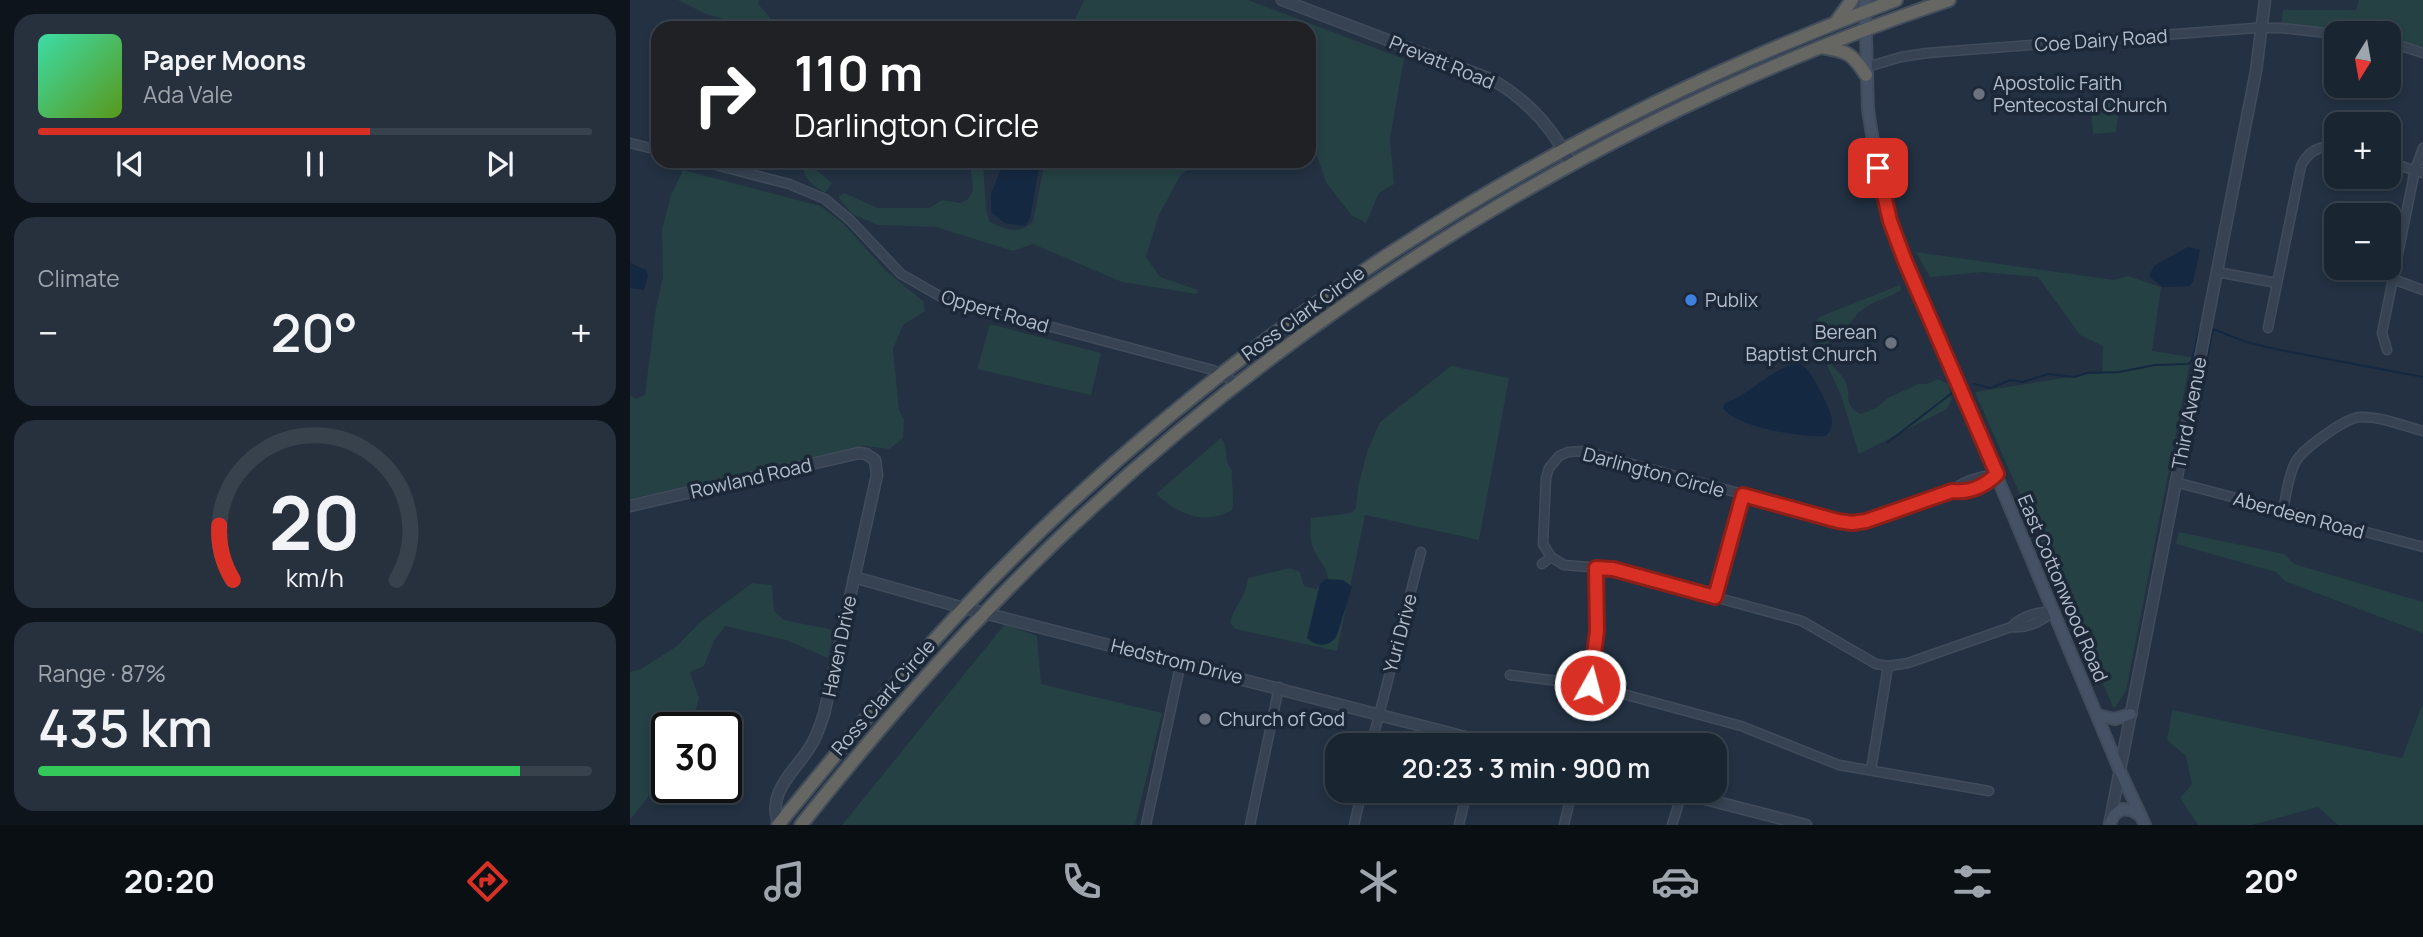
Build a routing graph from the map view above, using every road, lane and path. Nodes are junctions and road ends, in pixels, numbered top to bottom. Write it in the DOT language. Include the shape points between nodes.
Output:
graph roads {
  1 [pos="1282,0"];
  2 [pos="1852,0"];
  3 [pos="1896,0"];
  4 [pos="1949,0"];
  5 [pos="2265,0"];
  6 [pos="1866,6"];
  7 [pos="1836,23"];
  8 [pos="2262,27"];
  9 [pos="1866,29"];
  10 [pos="2324,33"];
  11 [pos="2401,46"];
  12 [pos="1821,47"];
  13 [pos="2423,53"];
  14 [pos="1866,71"];
  15 [pos="1656,102"];
  16 [pos="1654,122"];
  17 [pos="630,143"];
  18 [pos="2324,146"];
  19 [pos="651,148"];
  20 [pos="2423,148"];
  21 [pos="1564,150"];
  22 [pos="1571,165"];
  23 [pos="2401,166"];
  24 [pos="727,168"];
  25 [pos="2419,172"];
  26 [pos="2401,246"];
  27 [pos="1373,265"];
  28 [pos="2217,272"];
  29 [pos="1384,279"];
  30 [pos="2393,280"];
  31 [pos="2396,280"];
  32 [pos="2277,284"];
  33 [pos="2423,290"];
  34 [pos="2268,328"];
  35 [pos="2387,350"];
  36 [pos="1223,374"];
  37 [pos="1238,384"];
  38 [pos="2423,431"];
  39 [pos="871,456"];
  40 [pos="1997,474"];
  41 [pos="2175,482"];
  42 [pos="1743,495"];
  43 [pos="630,506"];
  44 [pos="2283,510"];
  45 [pos="2423,547"];
  46 [pos="1421,552"];
  47 [pos="1551,558"];
  48 [pos="1542,564"];
  49 [pos="1596,568"];
  50 [pos="854,577"];
  51 [pos="1715,597"];
  52 [pos="965,608"];
  53 [pos="2054,611"];
  54 [pos="985,612"];
  55 [pos="1181,662"];
  56 [pos="1888,666"];
  57 [pos="1510,675"];
  58 [pos="1590,685"];
  59 [pos="1279,687"];
  60 [pos="1378,713"];
  61 [pos="2131,714"];
  62 [pos="2097,715"];
  63 [pos="1374,733"];
  64 [pos="1444,733"];
  65 [pos="1871,770"];
  66 [pos="2120,771"];
  67 [pos="1989,791"];
  68 [pos="1359,803"];
  69 [pos="1464,803"];
  70 [pos="1569,803"];
  71 [pos="1676,803"];
  72 [pos="1721,803"];
  73 [pos="2143,821"];
  74 [pos="2110,824"];
  75 [pos="779,825"];
  76 [pos="801,825"];
  77 [pos="1146,825"];
  78 [pos="1250,825"];
  79 [pos="1354,825"];
  80 [pos="1459,825"];
  81 [pos="1564,825"];
  82 [pos="1672,825"];
  83 [pos="1806,825"];
  1 -- 21 [label="street, Prevatt Road" via="1493,80 1533,110"];
  2 -- 7 [label="highway"];
  3 -- 6 [label="highway, Ross Clark Circle"];
  4 -- 9 [label="highway, Ross Clark Circle"];
  5 -- 8 [label="street, Third Avenue"];
  6 -- 7 [label="highway, Ross Clark Circle"];
  6 -- 9 [label="main road, East Cottonwood Road"];
  7 -- 15 [label="highway, Ross Clark Circle"];
  8 -- 10 [label="street, Coe Dairy Road"];
  8 -- 14 [label="street, Coe Dairy Road" via="1927,53"];
  8 -- 28 [label="street, Third Avenue"];
  9 -- 12 [label="highway, Ross Clark Circle"];
  9 -- 14 [label="main road, East Cottonwood Road"];
  11 -- 13 [label="street"];
  12 -- 14 [label="highway" via="1848,52"];
  12 -- 16 [label="highway, Ross Clark Circle"];
  14 -- 40 [label="main road, East Cottonwood Road" via="1874,148 1890,221"];
  15 -- 16 [label="highway" via="1660,112"];
  15 -- 21 [label="highway, Ross Clark Circle"];
  16 -- 22 [label="highway, Ross Clark Circle"];
  17 -- 19 [label="street"];
  18 -- 32 [label="street" via="2306,156 2301,166"];
  20 -- 25 [label="street"];
  21 -- 22 [label="street, Prevatt Road"];
  21 -- 27 [label="highway, Ross Clark Circle"];
  22 -- 29 [label="highway, Ross Clark Circle"];
  23 -- 25 [label="street"];
  24 -- 36 [label="street, Oppert Road" via="825,199 901,274 943,298"];
  25 -- 26 [label="street"];
  27 -- 29 [label="highway"];
  27 -- 36 [label="highway, Ross Clark Circle"];
  28 -- 32 [label="street"];
  28 -- 41 [label="street, Third Avenue"];
  29 -- 37 [label="highway, Ross Clark Circle"];
  30 -- 35 [label="street" via="2382,333"];
  31 -- 33 [label="street"];
  32 -- 34 [label="street"];
  36 -- 37 [label="street, Oppert Road"];
  36 -- 52 [label="highway, Ross Clark Circle" via="1087,489"];
  37 -- 54 [label="highway, Ross Clark Circle" via="1125,478"];
  38 -- 44 [label="street" via="2368,417 2344,422 2298,457"];
  39 -- 43 [label="street, Rowland Road" via="859,453"];
  39 -- 50 [label="street, Haven Drive" via="877,475"];
  40 -- 42 [label="street, Darlington Circle" via="1852,523"];
  40 -- 53 [label="main road, East Cottonwood Road"];
  41 -- 44 [label="street, Aberdeen Road"];
  41 -- 61 [label="street, Third Avenue"];
  42 -- 47 [label="street, Darlington Circle" via="1584,451 1557,453 1546,478 1543,538"];
  42 -- 51 [label="street"];
  44 -- 45 [label="street, Aberdeen Road"];
  46 -- 60 [label="street, Yuri Drive"];
  47 -- 48 [label="street"];
  47 -- 49 [label="street" via="1564,565"];
  49 -- 51 [label="street"];
  49 -- 58 [label="street" via="1597,631"];
  50 -- 52 [label="street, Hedstrom Drive"];
  50 -- 75 [label="street, Haven Drive" via="820,727 778,794 774,809"];
  51 -- 56 [label="street" via="1802,621 1864,659"];
  52 -- 54 [label="street, Hedstrom Drive"];
  52 -- 75 [label="highway, Ross Clark Circle"];
  53 -- 56 [label="street" via="2040,611 2011,627"];
  53 -- 62 [label="main road, East Cottonwood Road"];
  54 -- 55 [label="street, Hedstrom Drive"];
  54 -- 76 [label="highway, Ross Clark Circle" via="887,720"];
  55 -- 59 [label="street, Hedstrom Drive"];
  55 -- 77 [label="street"];
  56 -- 65 [label="street"];
  57 -- 58 [label="street"];
  58 -- 65 [label="street" via="1750,729 1839,765"];
  59 -- 60 [label="street, Hedstrom Drive"];
  59 -- 78 [label="street"];
  60 -- 63 [label="street, Yuri Drive"];
  60 -- 64 [label="street, Hedstrom Drive"];
  61 -- 62 [label="main road" via="2115,719"];
  61 -- 66 [label="street, Third Avenue"];
  62 -- 66 [label="main road, East Cottonwood Road"];
  65 -- 67 [label="street"];
  66 -- 73 [label="main road, East Cottonwood Road"];
  66 -- 74 [label="street, Third Avenue"];
  68 -- 79 [label="street"];
  69 -- 80 [label="street"];
  70 -- 81 [label="street"];
  71 -- 82 [label="street"];
  72 -- 83 [label="street"];
  73 -- 74 [label="main road" via="2131,810 2122,809"];
}
